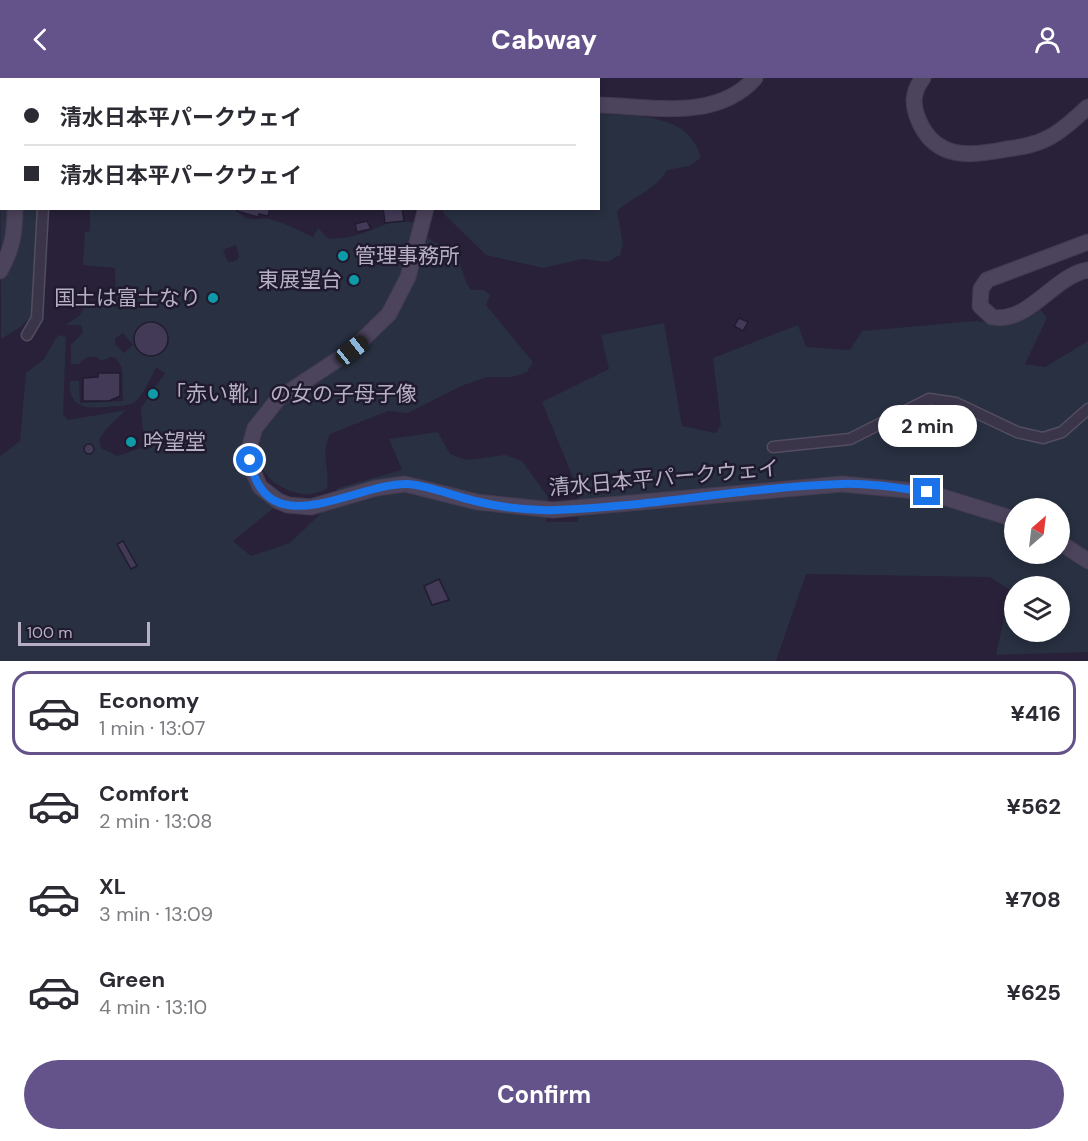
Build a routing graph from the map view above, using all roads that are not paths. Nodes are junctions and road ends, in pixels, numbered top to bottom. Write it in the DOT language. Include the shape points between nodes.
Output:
graph roads {
  1 [pos="755,78"];
  2 [pos="923,78"];
  3 [pos="600,105"];
  4 [pos="1088,107"];
  5 [pos="15,210"];
  6 [pos="43,210"];
  7 [pos="425,210"];
  8 [pos="1088,242"];
  9 [pos="1088,270"];
  10 [pos="0,271"];
  11 [pos="27,335"];
  12 [pos="1088,409"];
  13 [pos="772,447"];
  14 [pos="1004,515"];
  15 [pos="1070,549"];
  16 [pos="1088,561"];
  1 -- 3 [label="street" via="735,95 699,107"];
  2 -- 4 [label="street" via="914,93 921,125 936,144 960,155 986,154 1039,142 1059,132"];
  5 -- 10 [label="street" via="10,253"];
  6 -- 11 [label="street" via="37,318"];
  7 -- 14 [label="street, 清水日本平パークウェイ" via="408,277 389,314 352,350 278,399 260,419 250,445 252,469 260,487 278,501 311,507 376,488 405,484 477,502 553,510 842,484 927,492"];
  8 -- 9 [label="street" via="987,280 981,289 980,306 992,317 1011,317 1070,275"];
  12 -- 13 [label="street" via="1062,432 1043,438 1017,432 956,403 929,399 850,439"];
  15 -- 16 [label="street"];
}
